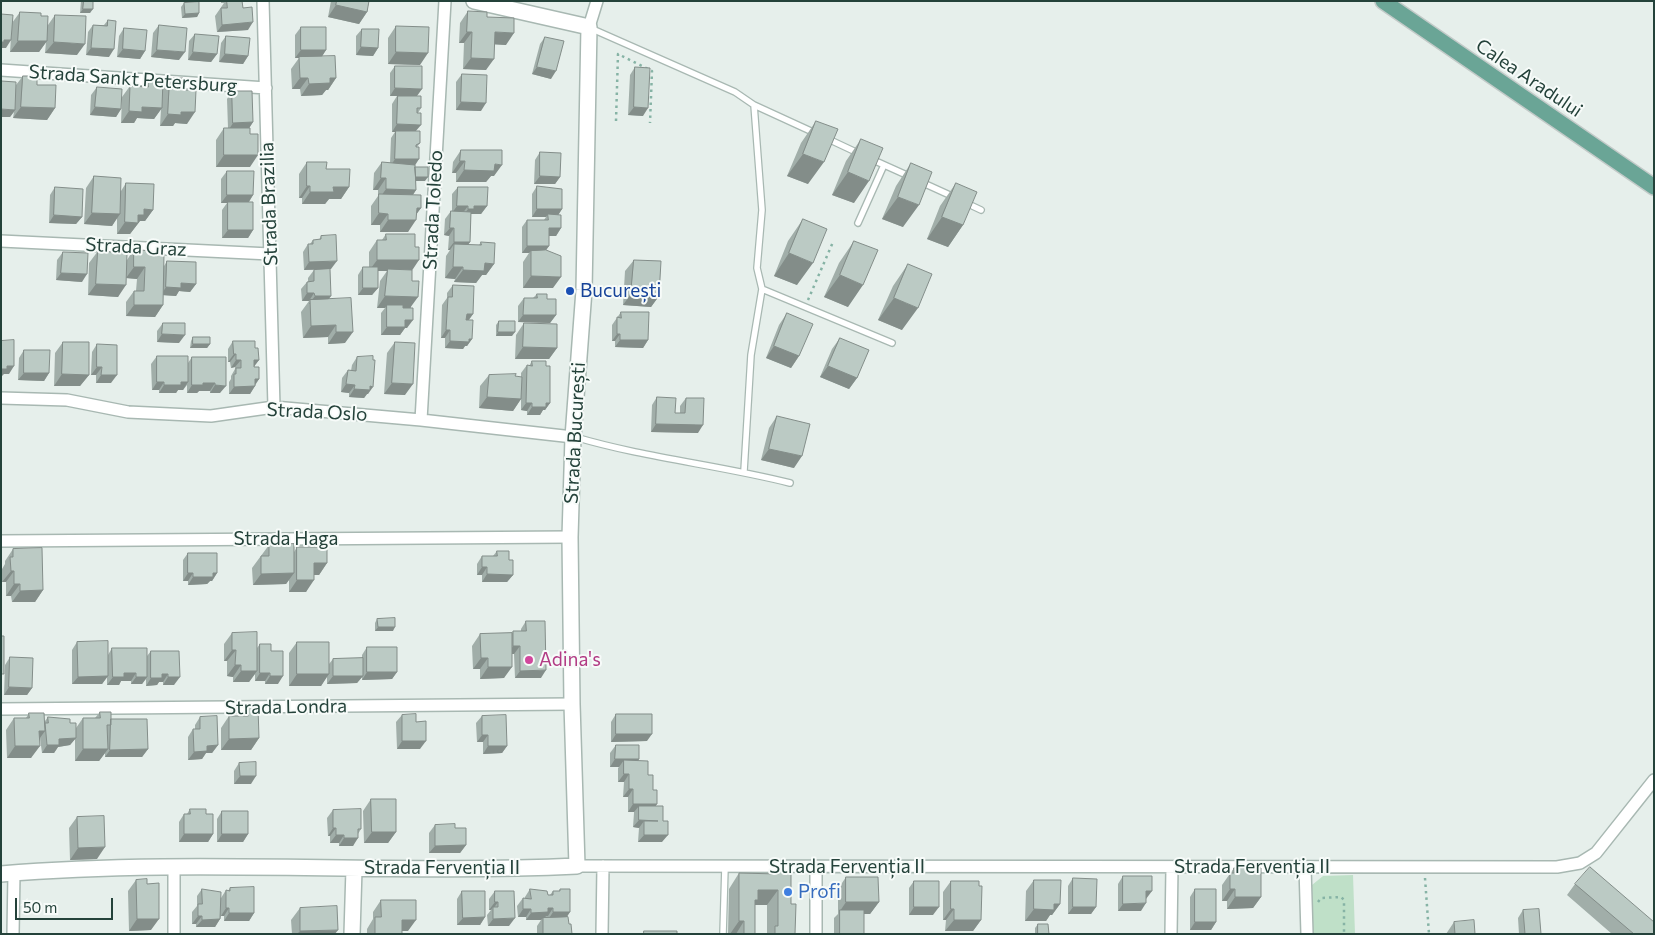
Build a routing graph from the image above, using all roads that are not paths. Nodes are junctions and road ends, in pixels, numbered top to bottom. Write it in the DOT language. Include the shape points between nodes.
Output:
graph roads {
  1 [pos="263,1"];
  2 [pos="445,1"];
  3 [pos="474,1"];
  4 [pos="598,1"];
  5 [pos="1383,1"];
  6 [pos="589,27"];
  7 [pos="1,70"];
  8 [pos="266,88"];
  9 [pos="754,105"];
  10 [pos="884,165"];
  11 [pos="1654,187"];
  12 [pos="981,210"];
  13 [pos="858,223"];
  14 [pos="1,241"];
  15 [pos="270,254"];
  16 [pos="762,289"];
  17 [pos="892,343"];
  18 [pos="1,398"];
  19 [pos="274,407"];
  20 [pos="421,420"];
  21 [pos="573,437"];
  22 [pos="744,471"];
  23 [pos="790,483"];
  24 [pos="570,537"];
  25 [pos="1,541"];
  26 [pos="572,704"];
  27 [pos="1,709"];
  28 [pos="1654,780"];
  29 [pos="577,866"];
  30 [pos="604,866"];
  31 [pos="174,867"];
  32 [pos="725,867"];
  33 [pos="1172,867"];
  34 [pos="1305,867"];
  35 [pos="816,868"];
  36 [pos="354,869"];
  37 [pos="8,873"];
  38 [pos="14,934"];
  39 [pos="174,934"];
  40 [pos="352,934"];
  41 [pos="602,934"];
  42 [pos="723,934"];
  43 [pos="816,934"];
  44 [pos="1171,934"];
  45 [pos="1307,934"];
  1 -- 8 [label="street, Strada Brazilia"];
  2 -- 20 [label="street, Strada Toledo"];
  3 -- 6 [label="street"];
  4 -- 6 [label="street, Strada București"];
  5 -- 11 [label="main road, Calea Aradului"];
  6 -- 9 [label="lane" via="735,92"];
  6 -- 21 [label="street, Strada București" via="584,290"];
  7 -- 8 [label="street, Strada Sankt Petersburg"];
  8 -- 15 [label="street, Strada Brazilia"];
  9 -- 10 [label="lane"];
  9 -- 16 [label="lane" via="762,210 757,268"];
  10 -- 12 [label="lane"];
  10 -- 13 [label="lane"];
  14 -- 15 [label="street, Strada Graz"];
  15 -- 19 [label="street, Strada Brazilia"];
  16 -- 17 [label="lane"];
  16 -- 22 [label="lane" via="751,355"];
  18 -- 19 [label="street, Strada Oslo" via="67,400 128,412 211,416"];
  19 -- 20 [label="street, Strada Oslo"];
  20 -- 21 [label="street, Strada Oslo"];
  21 -- 22 [label="lane" via="726,471"];
  21 -- 24 [label="street, Strada București"];
  22 -- 23 [label="lane"];
  24 -- 25 [label="street, Strada Haga"];
  24 -- 26 [label="street, Strada București"];
  26 -- 27 [label="street, Strada Londra"];
  26 -- 29 [label="street, Strada București"];
  28 -- 34 [label="street, Strada Fervenția II" via="1596,853 1580,863 1558,867"];
  29 -- 30 [label="street, Strada Fervenția II"];
  29 -- 36 [label="street, Strada Fervenția II"];
  30 -- 32 [label="street, Strada Fervenția II"];
  30 -- 41 [label="street"];
  31 -- 36 [label="street, Strada Fervenția II"];
  31 -- 37 [label="street, Strada Fervenția II"];
  31 -- 39 [label="street"];
  32 -- 35 [label="street, Strada Fervenția II"];
  32 -- 42 [label="lane"];
  33 -- 34 [label="street, Strada Fervenția II"];
  33 -- 35 [label="street, Strada Fervenția II"];
  33 -- 44 [label="street"];
  34 -- 45 [label="street"];
  35 -- 43 [label="street"];
  36 -- 40 [label="street"];
  37 -- 38 [label="street"];
}
